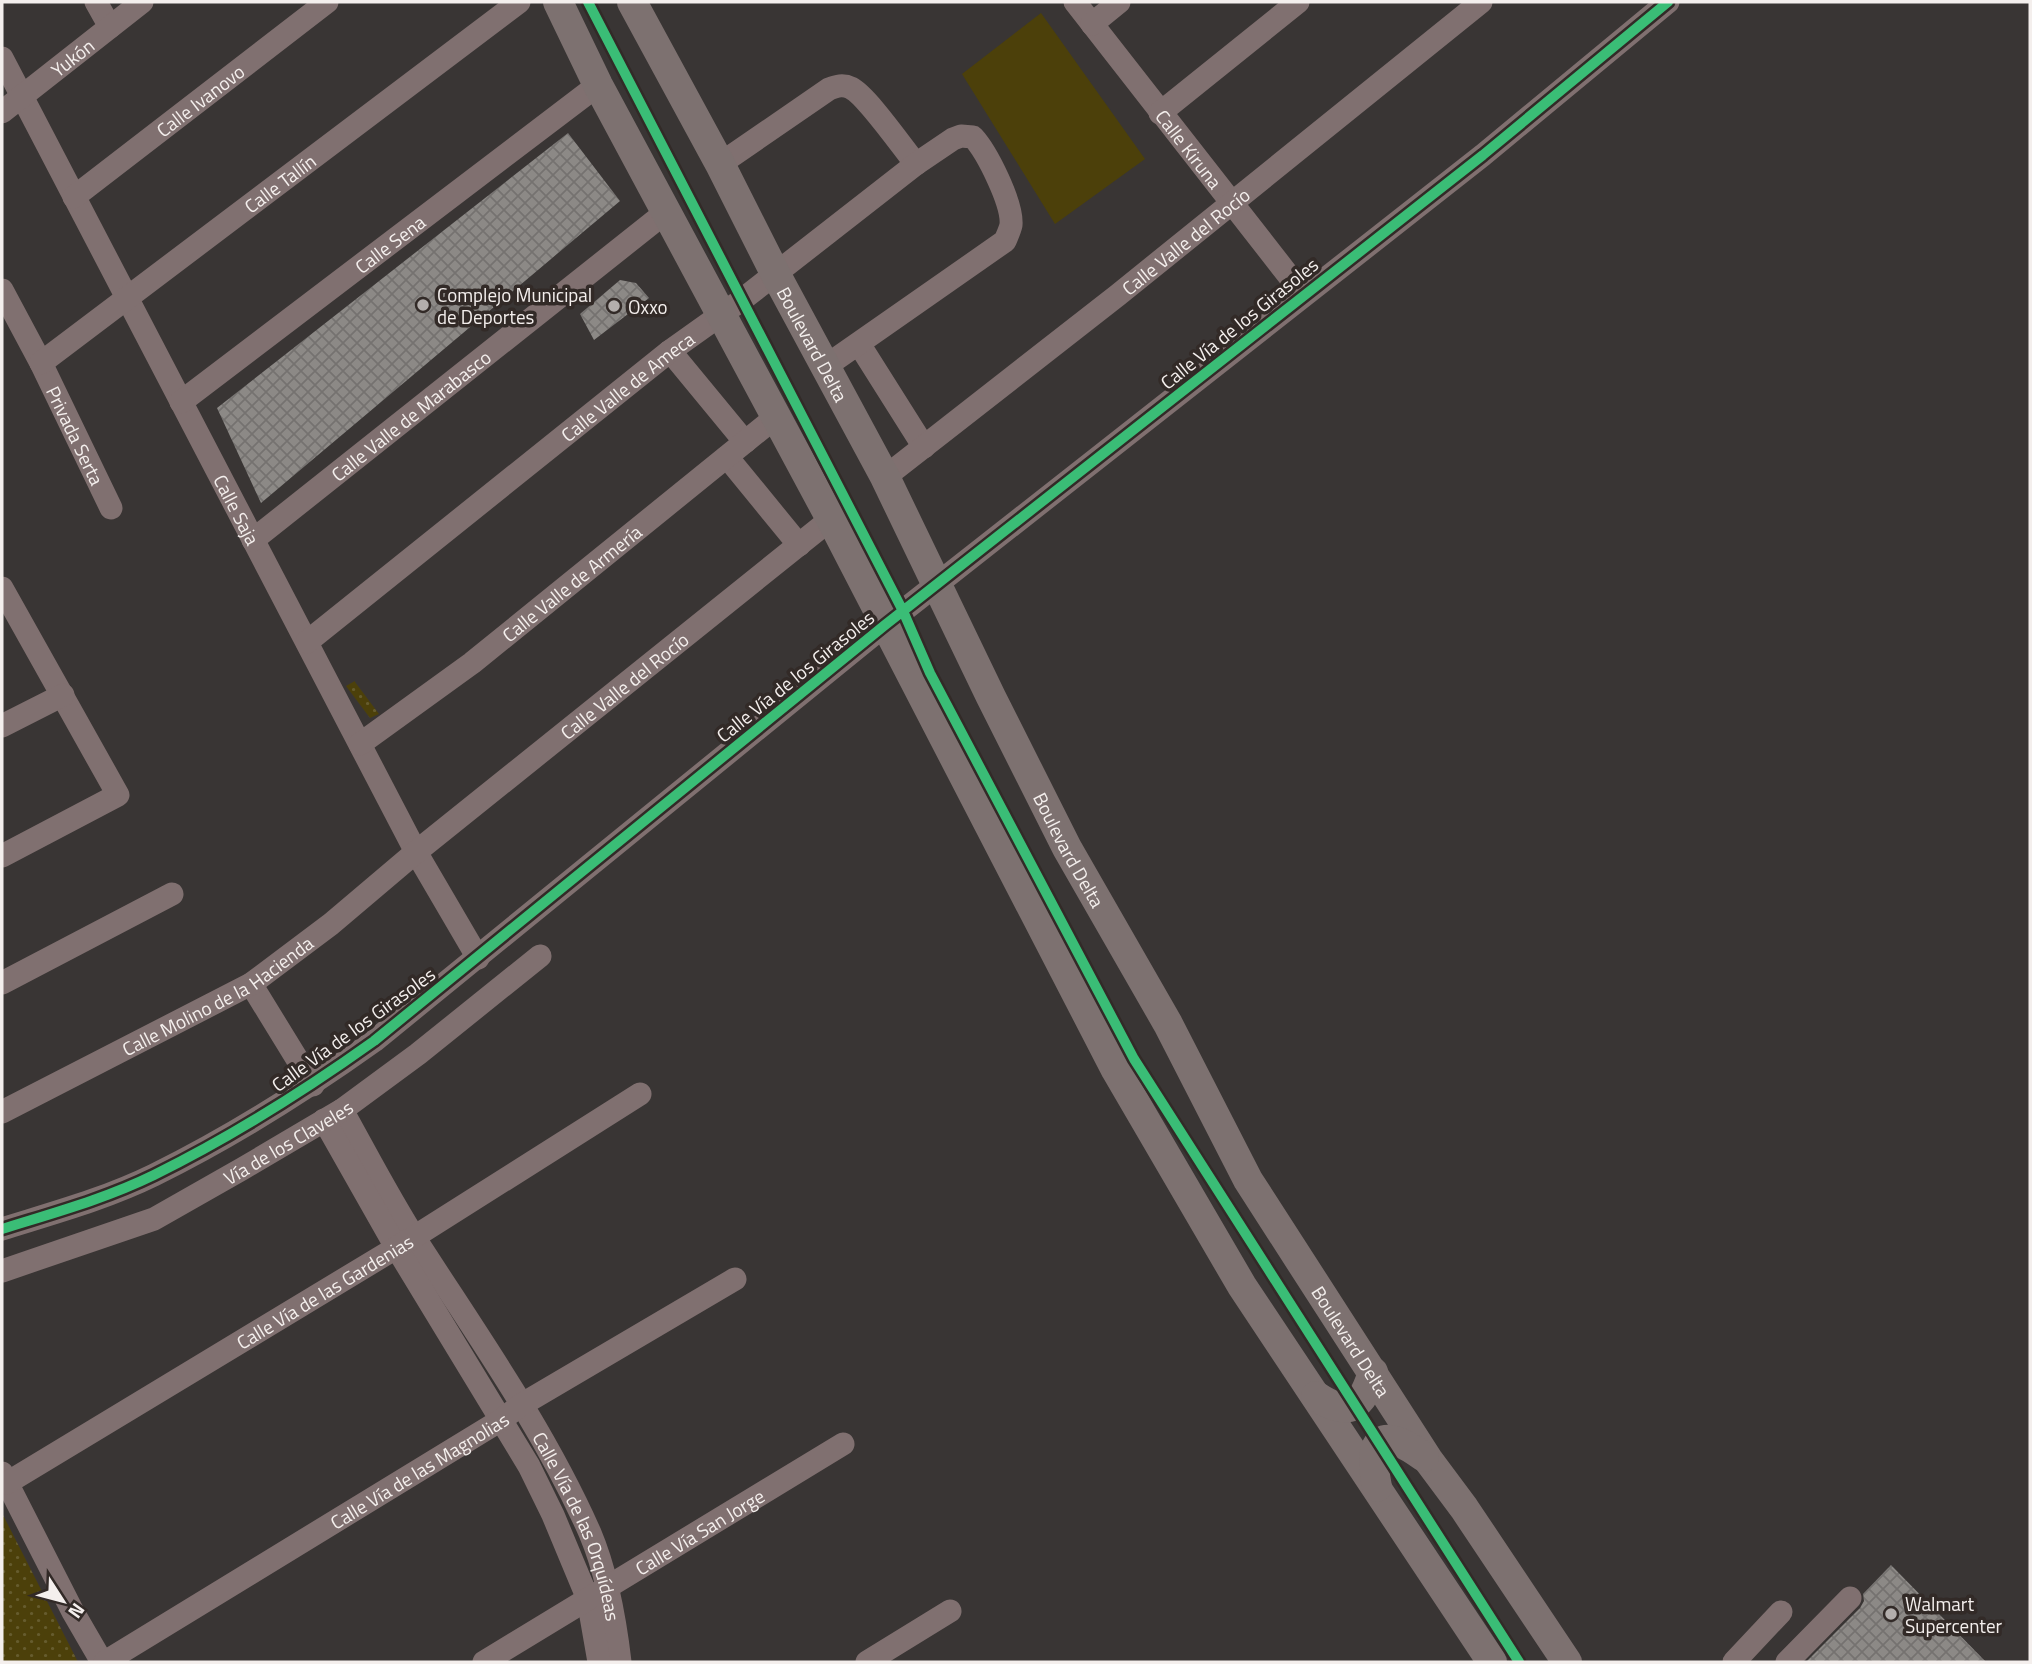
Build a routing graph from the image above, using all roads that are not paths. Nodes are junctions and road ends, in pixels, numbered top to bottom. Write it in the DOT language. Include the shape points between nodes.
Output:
graph roads {
  1 [pos="96,2"];
  2 [pos="142,2"];
  3 [pos="327,2"];
  4 [pos="519,2"];
  5 [pos="558,2"];
  6 [pos="632,2"];
  7 [pos="1075,2"];
  8 [pos="1119,2"];
  9 [pos="1298,2"];
  10 [pos="1481,2"];
  11 [pos="1653,6"];
  12 [pos="1092,24"];
  13 [pos="110,27"];
  14 [pos="2,58"];
  15 [pos="598,85"];
  16 [pos="22,96"];
  17 [pos="2,112"];
  18 [pos="1160,113"];
  19 [pos="720,164"];
  20 [pos="916,164"];
  21 [pos="74,197"];
  22 [pos="1230,202"];
  23 [pos="666,212"];
  24 [pos="775,273"];
  25 [pos="2,290"];
  26 [pos="1303,294"];
  27 [pos="128,299"];
  28 [pos="722,314"];
  29 [pos="859,344"];
  30 [pos="670,352"];
  31 [pos="41,363"];
  32 [pos="826,366"];
  33 [pos="181,402"];
  34 [pos="777,416"];
  35 [pos="924,447"];
  36 [pos="736,449"];
  37 [pos="886,477"];
  38 [pos="111,508"];
  39 [pos="831,519"];
  40 [pos="253,540"];
  41 [pos="799,545"];
  42 [pos="936,584"];
  43 [pos="3,596"];
  44 [pos="885,625"];
  45 [pos="307,642"];
  46 [pos="63,695"];
  47 [pos="2,726"];
  48 [pos="360,744"];
  49 [pos="416,852"];
  50 [pos="2,856"];
  51 [pos="172,894"];
  52 [pos="540,956"];
  53 [pos="478,958"];
  54 [pos="2,983"];
  55 [pos="251,984"];
  56 [pos="313,1085"];
  57 [pos="640,1094"];
  58 [pos="2,1112"];
  59 [pos="333,1115"];
  60 [pos="2,1230"];
  61 [pos="405,1242"];
  62 [pos="2,1271"];
  63 [pos="735,1279"];
  64 [pos="1373,1372"];
  65 [pos="1316,1396"];
  66 [pos="521,1405"];
  67 [pos="502,1420"];
  68 [pos="843,1444"];
  69 [pos="1429,1461"];
  70 [pos="4,1478"];
  71 [pos="1377,1490"];
  72 [pos="597,1592"];
  73 [pos="1850,1598"];
  74 [pos="950,1611"];
  75 [pos="1782,1612"];
  76 [pos="103,1662"];
  77 [pos="484,1662"];
  78 [pos="599,1662"];
  79 [pos="620,1662"];
  80 [pos="867,1662"];
  81 [pos="1492,1662"];
  82 [pos="1567,1662"];
  83 [pos="1734,1662"];
  84 [pos="1787,1662"];
  1 -- 13 [label="street"];
  2 -- 13 [label="street, Yukón"];
  3 -- 21 [label="street, Calle Ivanovo"];
  4 -- 27 [label="street, Calle Tallín"];
  5 -- 15 [label="main road"];
  6 -- 19 [label="main road, Boulevard Delta"];
  7 -- 12 [label="street, Calle Kiruna"];
  8 -- 12 [label="street"];
  9 -- 18 [label="street"];
  10 -- 22 [label="street, Calle Valle del Rocío"];
  11 -- 26 [label="street, Calle Vía de los Girasoles" via="1483,155"];
  12 -- 18 [label="street, Calle Kiruna"];
  13 -- 16 [label="street, Yukón"];
  14 -- 16 [label="street, Calle Saja"];
  15 -- 23 [label="main road"];
  15 -- 33 [label="street, Calle Sena"];
  16 -- 17 [label="street, Yukón"];
  16 -- 21 [label="street, Calle Saja"];
  18 -- 22 [label="street, Calle Kiruna"];
  19 -- 20 [label="street" via="838,86 854,89 864,98"];
  19 -- 24 [label="main road, Boulevard Delta"];
  20 -- 24 [label="street, Calle Valle de Ameca"];
  20 -- 29 [label="street, Calle Valle de Ameca" via="953,139 972,136 998,177 1012,223 998,247"];
  21 -- 27 [label="street, Calle Saja"];
  22 -- 26 [label="street, Calle Kiruna"];
  22 -- 35 [label="street, Calle Valle del Rocío"];
  23 -- 28 [label="main road"];
  23 -- 40 [label="street, Calle Valle de Marabasco"];
  24 -- 28 [label="street, Calle Valle de Ameca"];
  24 -- 32 [label="main road, Boulevard Delta"];
  25 -- 31 [label="street, Privada Serta"];
  26 -- 42 [label="street, Calle Vía de los Girasoles"];
  27 -- 31 [label="street, Calle Tallín"];
  27 -- 33 [label="street, Calle Saja"];
  28 -- 30 [label="street, Calle Valle de Ameca"];
  28 -- 34 [label="main road"];
  29 -- 32 [label="street"];
  29 -- 35 [label="street"];
  30 -- 36 [label="street"];
  30 -- 45 [label="street, Calle Valle de Ameca"];
  31 -- 38 [label="street, Privada Serta"];
  32 -- 37 [label="main road, Boulevard Delta"];
  33 -- 40 [label="street, Calle Saja"];
  34 -- 36 [label="street, Calle Valle de Armería"];
  34 -- 39 [label="main road"];
  35 -- 37 [label="street, Calle Valle del Rocío"];
  36 -- 41 [label="street"];
  36 -- 48 [label="street, Calle Valle de Armería" via="472,663"];
  37 -- 42 [label="main road, Boulevard Delta"];
  39 -- 41 [label="street, Calle Valle del Rocío"];
  39 -- 44 [label="main road"];
  40 -- 45 [label="street, Calle Saja"];
  41 -- 49 [label="street, Calle Valle del Rocío"];
  42 -- 44 [label="street, Calle Vía de los Girasoles"];
  42 -- 64 [label="main road, Boulevard Delta" via="1068,848 1168,1024 1248,1180"];
  43 -- 46 [label="street"];
  44 -- 53 [label="street, Calle Vía de los Girasoles"];
  44 -- 65 [label="main road" via="1116,1070 1242,1286"];
  45 -- 48 [label="street, Calle Saja"];
  46 -- 47 [label="street"];
  46 -- 50 [label="street" via="118,796"];
  48 -- 49 [label="street, Calle Saja"];
  49 -- 53 [label="street, Calle Saja"];
  49 -- 55 [label="street, Calle Molino de la Hacienda"];
  51 -- 54 [label="street"];
  52 -- 59 [label="street, Vía de los Claveles"];
  53 -- 56 [label="street, Calle Vía de los Girasoles"];
  55 -- 56 [label="street"];
  55 -- 58 [label="street, Calle Molino de la Hacienda"];
  56 -- 60 [label="street, Calle Vía de los Girasoles" via="153,1175"];
  57 -- 61 [label="street, Calle Vía de las Gardenias"];
  59 -- 61 [label="street, Calle Vía de las Orquídeas"];
  59 -- 62 [label="street, Vía de los Claveles" via="154,1219"];
  61 -- 66 [label="street, Calle Vía de las Orquídeas"];
  61 -- 67 [label="street, Calle Vía de las Orquídeas"];
  61 -- 70 [label="street, Calle Vía de las Gardenias"];
  63 -- 66 [label="street, Calle Vía de las Magnolias"];
  64 -- 65 [label="main road" via="1368,1389 1350,1408 1329,1405"];
  64 -- 69 [label="main road, Boulevard Delta"];
  65 -- 71 [label="main road"];
  66 -- 67 [label="street, Calle Vía de las Magnolias"];
  66 -- 72 [label="street, Calle Vía de las Orquídeas" via="590,1535"];
  67 -- 72 [label="street, Calle Vía de las Orquídeas"];
  67 -- 76 [label="street, Calle Vía de las Magnolias"];
  68 -- 72 [label="street, Calle Vía San Jorge"];
  69 -- 71 [label="main road" via="1398,1440 1383,1439 1374,1457"];
  69 -- 82 [label="main road, Boulevard Delta"];
  70 -- 76 [label="street"];
  71 -- 81 [label="main road"];
  72 -- 77 [label="street, Calle Vía San Jorge"];
  72 -- 78 [label="street, Calle Vía de las Orquídeas"];
  72 -- 79 [label="street, Calle Vía de las Orquídeas"];
  73 -- 84 [label="street"];
  74 -- 80 [label="street"];
  75 -- 83 [label="street"];
}
